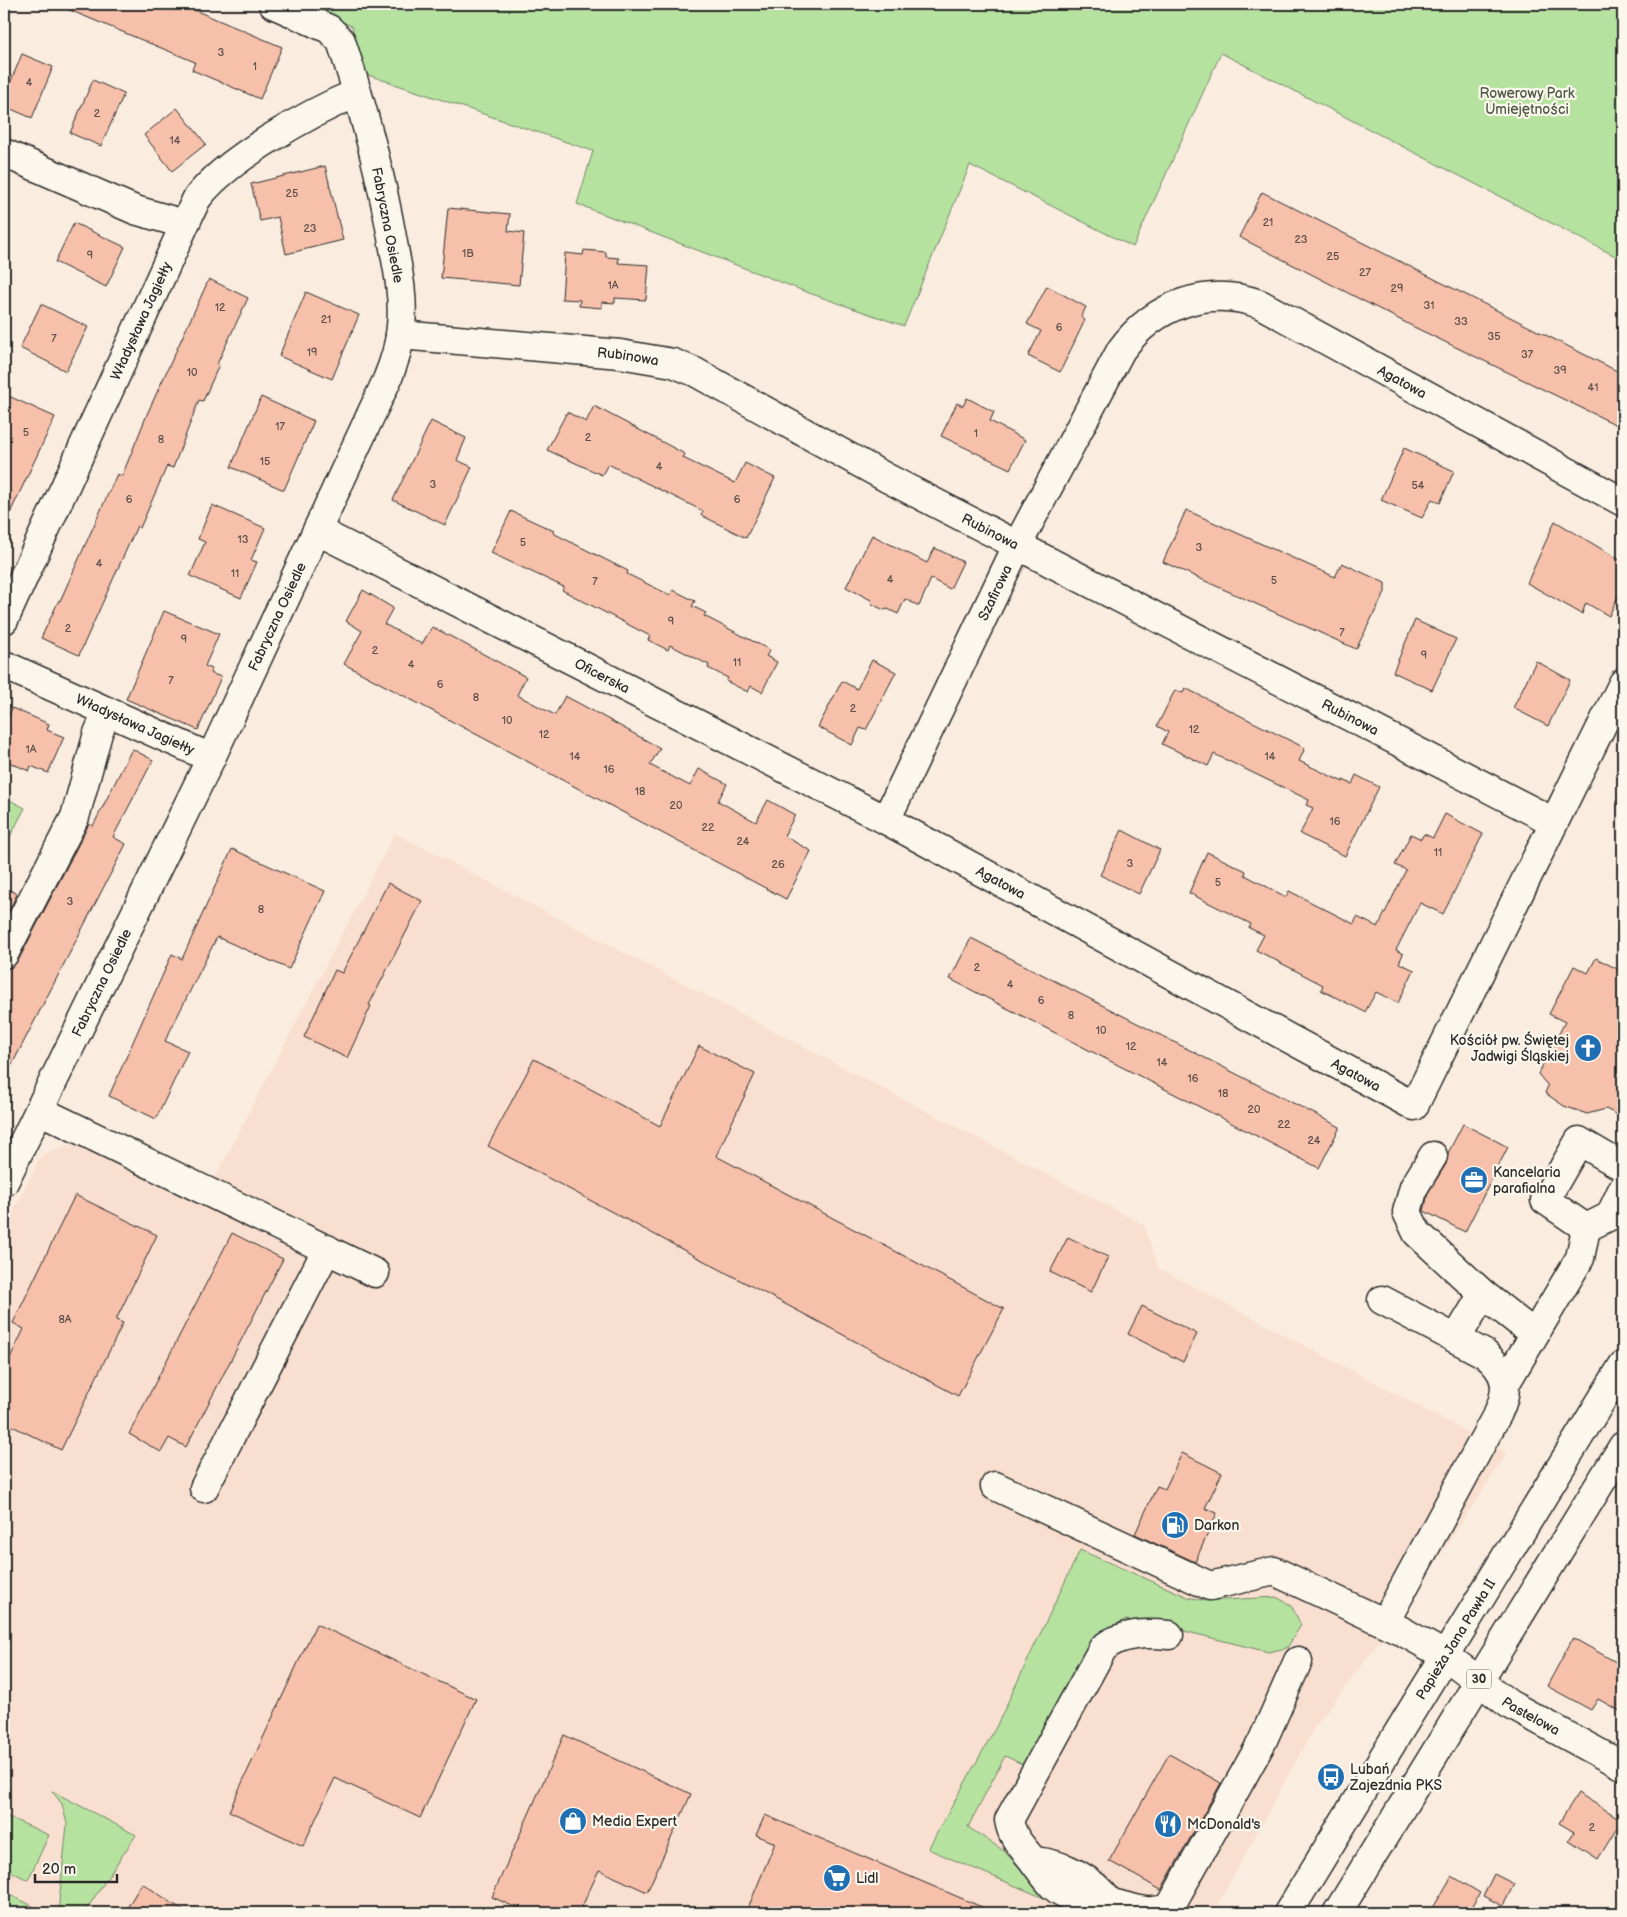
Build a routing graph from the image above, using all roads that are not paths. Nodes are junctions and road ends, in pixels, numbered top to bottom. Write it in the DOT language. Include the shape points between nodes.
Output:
graph roads {
  1 [pos="273,4"];
  2 [pos="356,93"];
  3 [pos="4,152"];
  4 [pos="184,224"];
  5 [pos="1173,306"];
  6 [pos="400,335"];
  7 [pos="1623,502"];
  8 [pos="318,531"];
  9 [pos="1018,544"];
  10 [pos="4,620"];
  11 [pos="4,665"];
  12 [pos="1623,684"];
  13 [pos="107,712"];
  14 [pos="211,758"];
  15 [pos="886,820"];
  16 [pos="1554,822"];
  17 [pos="4,954"];
  18 [pos="39,1110"];
  19 [pos="1432,1156"];
  20 [pos="1623,1167"];
  21 [pos="4,1182"];
  22 [pos="1623,1188"];
  23 [pos="1586,1228"];
  24 [pos="327,1249"];
  25 [pos="375,1273"];
  26 [pos="1484,1294"];
  27 [pos="1382,1300"];
  28 [pos="1534,1334"];
  29 [pos="1456,1339"];
  30 [pos="1623,1365"];
  31 [pos="1505,1384"];
  32 [pos="1623,1446"];
  33 [pos="995,1486"];
  34 [pos="204,1488"];
  35 [pos="1384,1622"];
  36 [pos="1169,1635"];
  37 [pos="1446,1656"];
  38 [pos="1298,1661"];
  39 [pos="1479,1680"];
  40 [pos="1623,1766"];
  41 [pos="1288,1913"];
  42 [pos="1337,1913"];
  1 -- 2 [label="street, Fabryczna Osiedle" via="329,29 341,41"];
  2 -- 4 [label="street, Władysława Jagiełły" via="290,127 216,178 196,200"];
  2 -- 6 [label="street, Fabryczna Osiedle" via="390,226 400,288"];
  3 -- 4 [label="street" via="135,210"];
  4 -- 10 [label="street, Władysława Jagiełły"];
  5 -- 7 [label="street, Agatowa" via="1220,295 1237,296 1260,304"];
  5 -- 9 [label="street, Szafirowa" via="1142,325 1121,350"];
  6 -- 8 [label="street, Fabryczna Osiedle" via="387,380"];
  6 -- 9 [label="street, Rubinowa" via="620,354 673,363"];
  8 -- 14 [label="street, Fabryczna Osiedle"];
  8 -- 15 [label="street, Oficerska"];
  9 -- 15 [label="street, Szafirowa"];
  9 -- 16 [label="street, Rubinowa"];
  11 -- 13 [label="street, Władysława Jagiełły"];
  12 -- 16 [label="street, Agatowa"];
  13 -- 14 [label="street, Władysława Jagiełły"];
  13 -- 17 [label="street" via="75,817"];
  14 -- 18 [label="street, Fabryczna Osiedle"];
  15 -- 16 [label="street, Agatowa" via="1414,1106"];
  18 -- 21 [label="street, Fabryczna Osiedle"];
  18 -- 24 [label="street"];
  19 -- 26 [label="street" via="1414,1187 1407,1212 1417,1233"];
  20 -- 23 [label="street" via="1579,1141 1545,1200"];
  22 -- 23 [label="street" via="1610,1216"];
  23 -- 28 [label="street" via="1580,1258"];
  24 -- 25 [label="street"];
  24 -- 34 [label="street"];
  26 -- 28 [label="street"];
  26 -- 29 [label="street"];
  27 -- 29 [label="street"];
  28 -- 31 [label="street"];
  29 -- 31 [label="street" via="1493,1361"];
  30 -- 37 [label="street, Papieża Jana Pawła II"];
  31 -- 35 [label="street" via="1506,1394 1498,1413"];
  32 -- 39 [label="street, 30"];
  33 -- 35 [label="street, Pastelowa" via="1210,1586 1274,1571"];
  35 -- 37 [label="street, Pastelowa"];
  36 -- 38 [label="street" via="1150,1634 1113,1640 1103,1648 1009,1820 1018,1844 1034,1861 1055,1864 1075,1873 1096,1886 1110,1903 1134,1911 1163,1911 1176,1899 1262,1742"];
  37 -- 39 [label="street, Pastelowa"];
  37 -- 41 [label="street, Papieża Jana Pawła II"];
  39 -- 40 [label="street, Pastelowa" via="1509,1704"];
  39 -- 42 [label="street, 30"];
}
